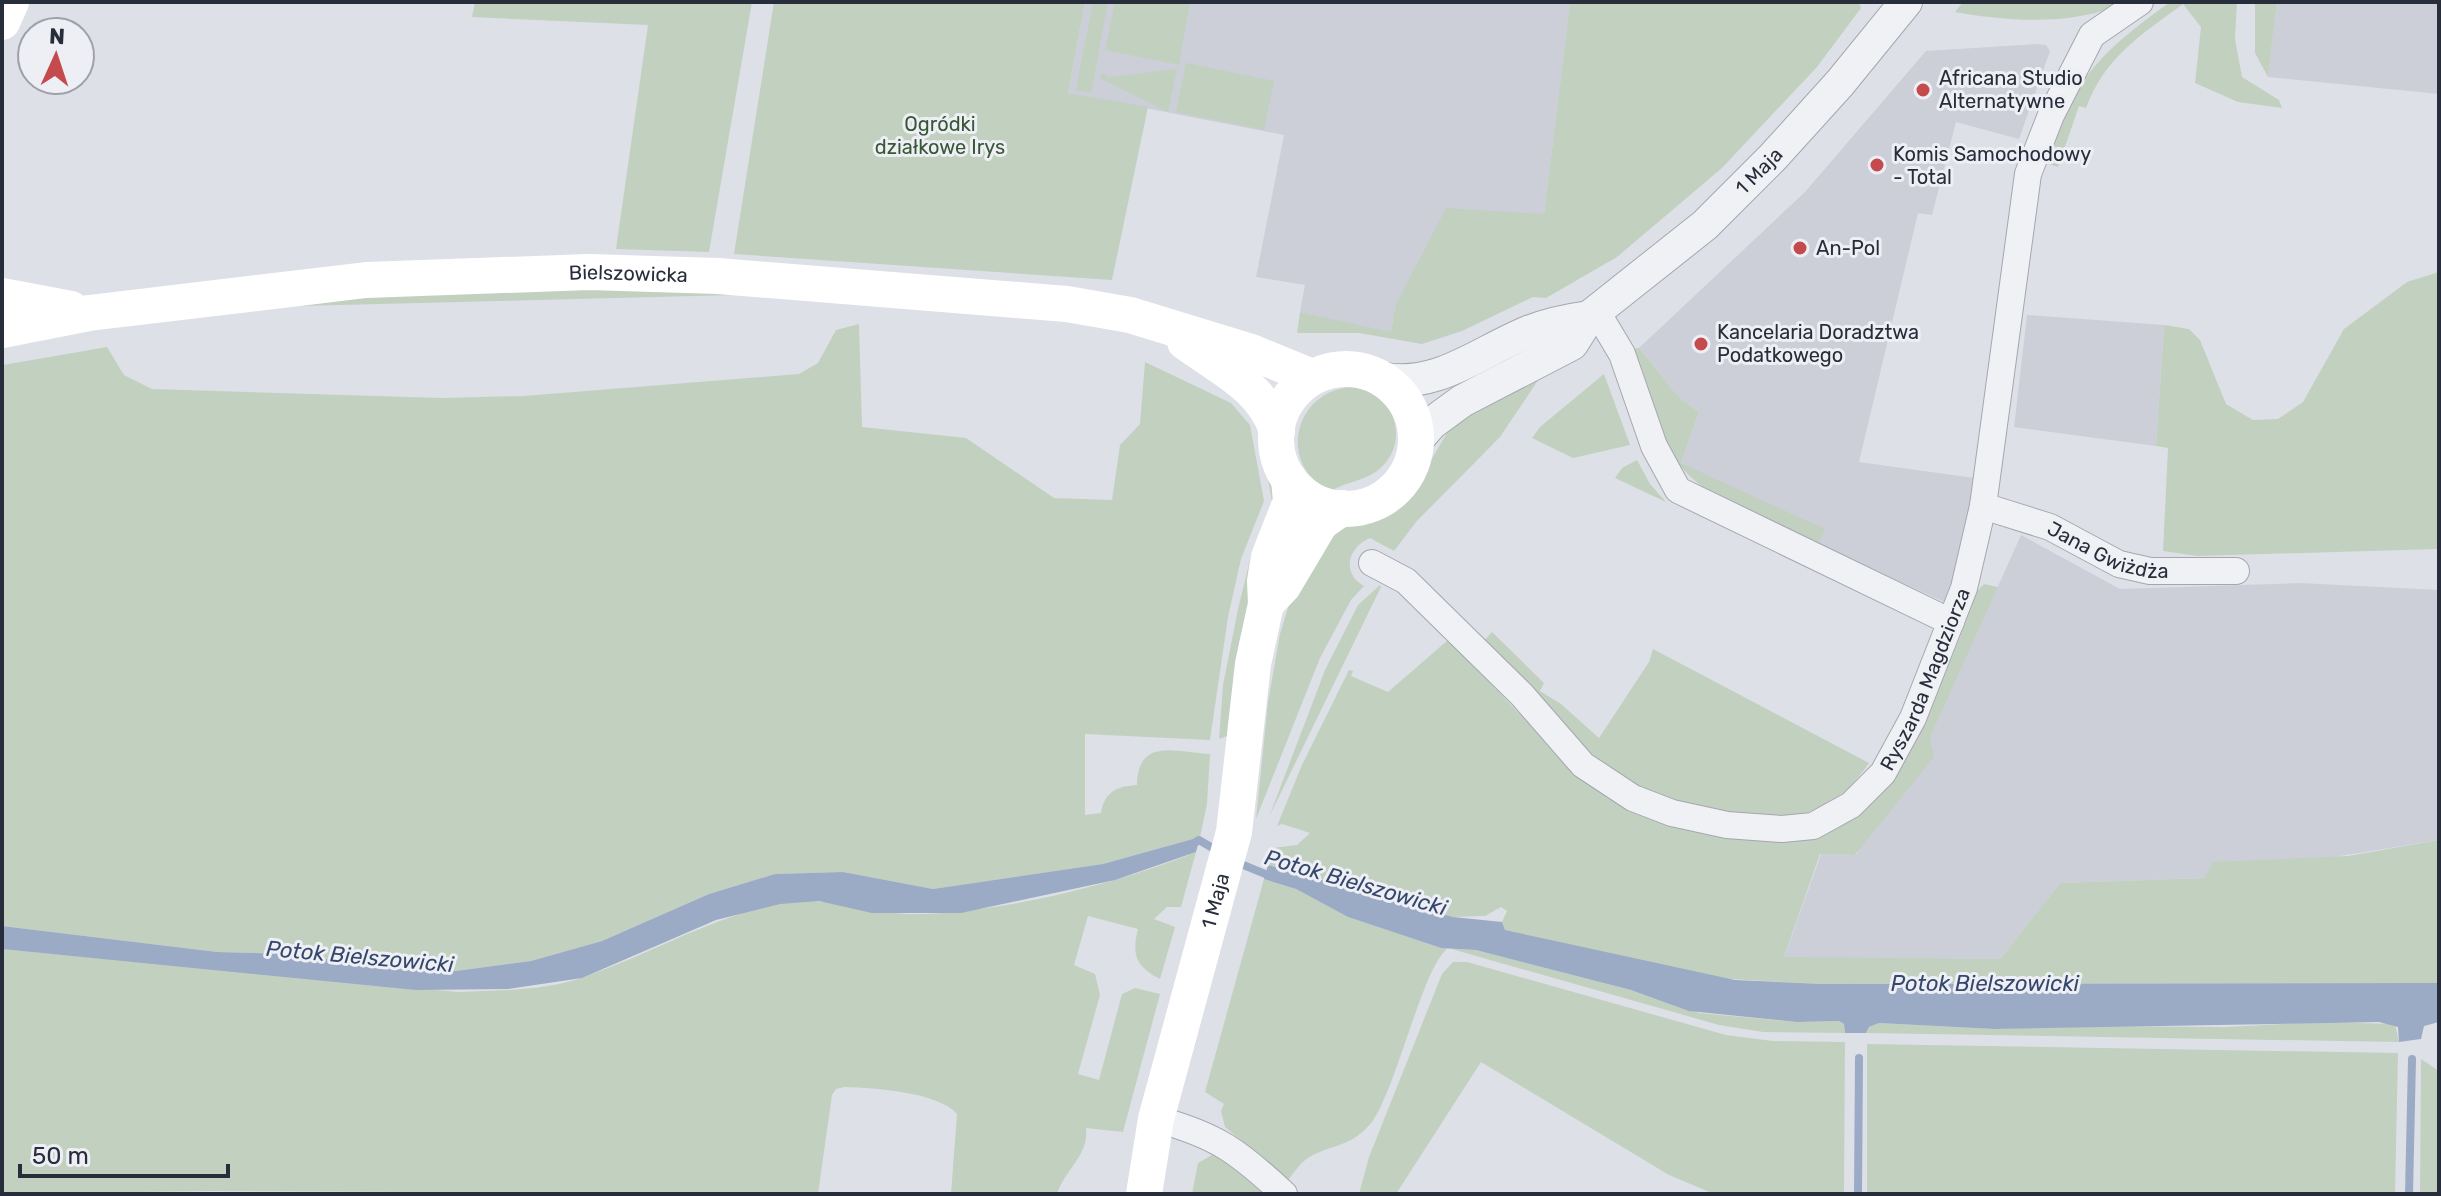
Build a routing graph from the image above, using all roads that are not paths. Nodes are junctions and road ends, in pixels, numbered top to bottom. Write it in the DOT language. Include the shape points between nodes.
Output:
graph roads {
  1 [pos="11,2"];
  2 [pos="1906,2"];
  3 [pos="2140,2"];
  4 [pos="2,22"];
  5 [pos="2,296"];
  6 [pos="89,313"];
  7 [pos="1593,315"];
  8 [pos="1164,327"];
  9 [pos="2,330"];
  10 [pos="1312,377"];
  11 [pos="1381,378"];
  12 [pos="1277,431"];
  13 [pos="1417,440"];
  14 [pos="1289,479"];
  15 [pos="1983,506"];
  16 [pos="1342,508"];
  17 [pos="1372,563"];
  18 [pos="2236,571"];
  19 [pos="1266,604"];
  20 [pos="1951,622"];
  21 [pos="1156,1119"];
  22 [pos="1144,1194"];
  23 [pos="1284,1194"];
  1 -- 4 [label="main road"];
  2 -- 7 [label="street, 1 Maja" via="1840,83 1732,199"];
  3 -- 15 [label="street, Ryszarda Magdziorza" via="2092,35 2028,174"];
  5 -- 6 [label="main road"];
  6 -- 8 [label="main road, Bielszowicka" via="381,279 589,272 718,276 1067,304"];
  6 -- 9 [label="main road"];
  7 -- 11 [label="street, 1 Maja" via="1552,323 1453,370 1417,381"];
  7 -- 13 [label="street, 1 Maja" via="1572,344 1451,408"];
  7 -- 20 [label="street" via="1622,354 1654,446 1678,490"];
  8 -- 10 [label="main road, Bielszowicka" via="1251,352"];
  8 -- 12 [label="main road, Bielszowicka" via="1255,391"];
  10 -- 11 [label="main road" via="1346,369"];
  10 -- 12 [label="main road" via="1287,401"];
  11 -- 13 [label="main road" via="1407,404"];
  12 -- 14 [label="main road" via="1279,456"];
  13 -- 16 [label="main road" via="1409,471 1399,485 1374,503"];
  14 -- 16 [label="main road" via="1312,500"];
  14 -- 19 [label="main road, 1 Maja" via="1291,501 1269,557"];
  15 -- 18 [label="street, Jana Gwiżdża" via="2050,527 2119,564 2150,571"];
  15 -- 20 [label="street, Ryszarda Magdziorza"];
  16 -- 19 [label="main road, 1 Maja" via="1321,522 1283,586"];
  17 -- 20 [label="street, Ryszarda Magdziorza" via="1414,588 1522,695 1583,765 1633,798 1727,825 1813,826 1851,805 1883,773"];
  19 -- 21 [label="main road, 1 Maja" via="1253,664 1234,832"];
  21 -- 22 [label="main road, 1 Maja"];
  21 -- 23 [label="street" via="1227,1145"];
}
